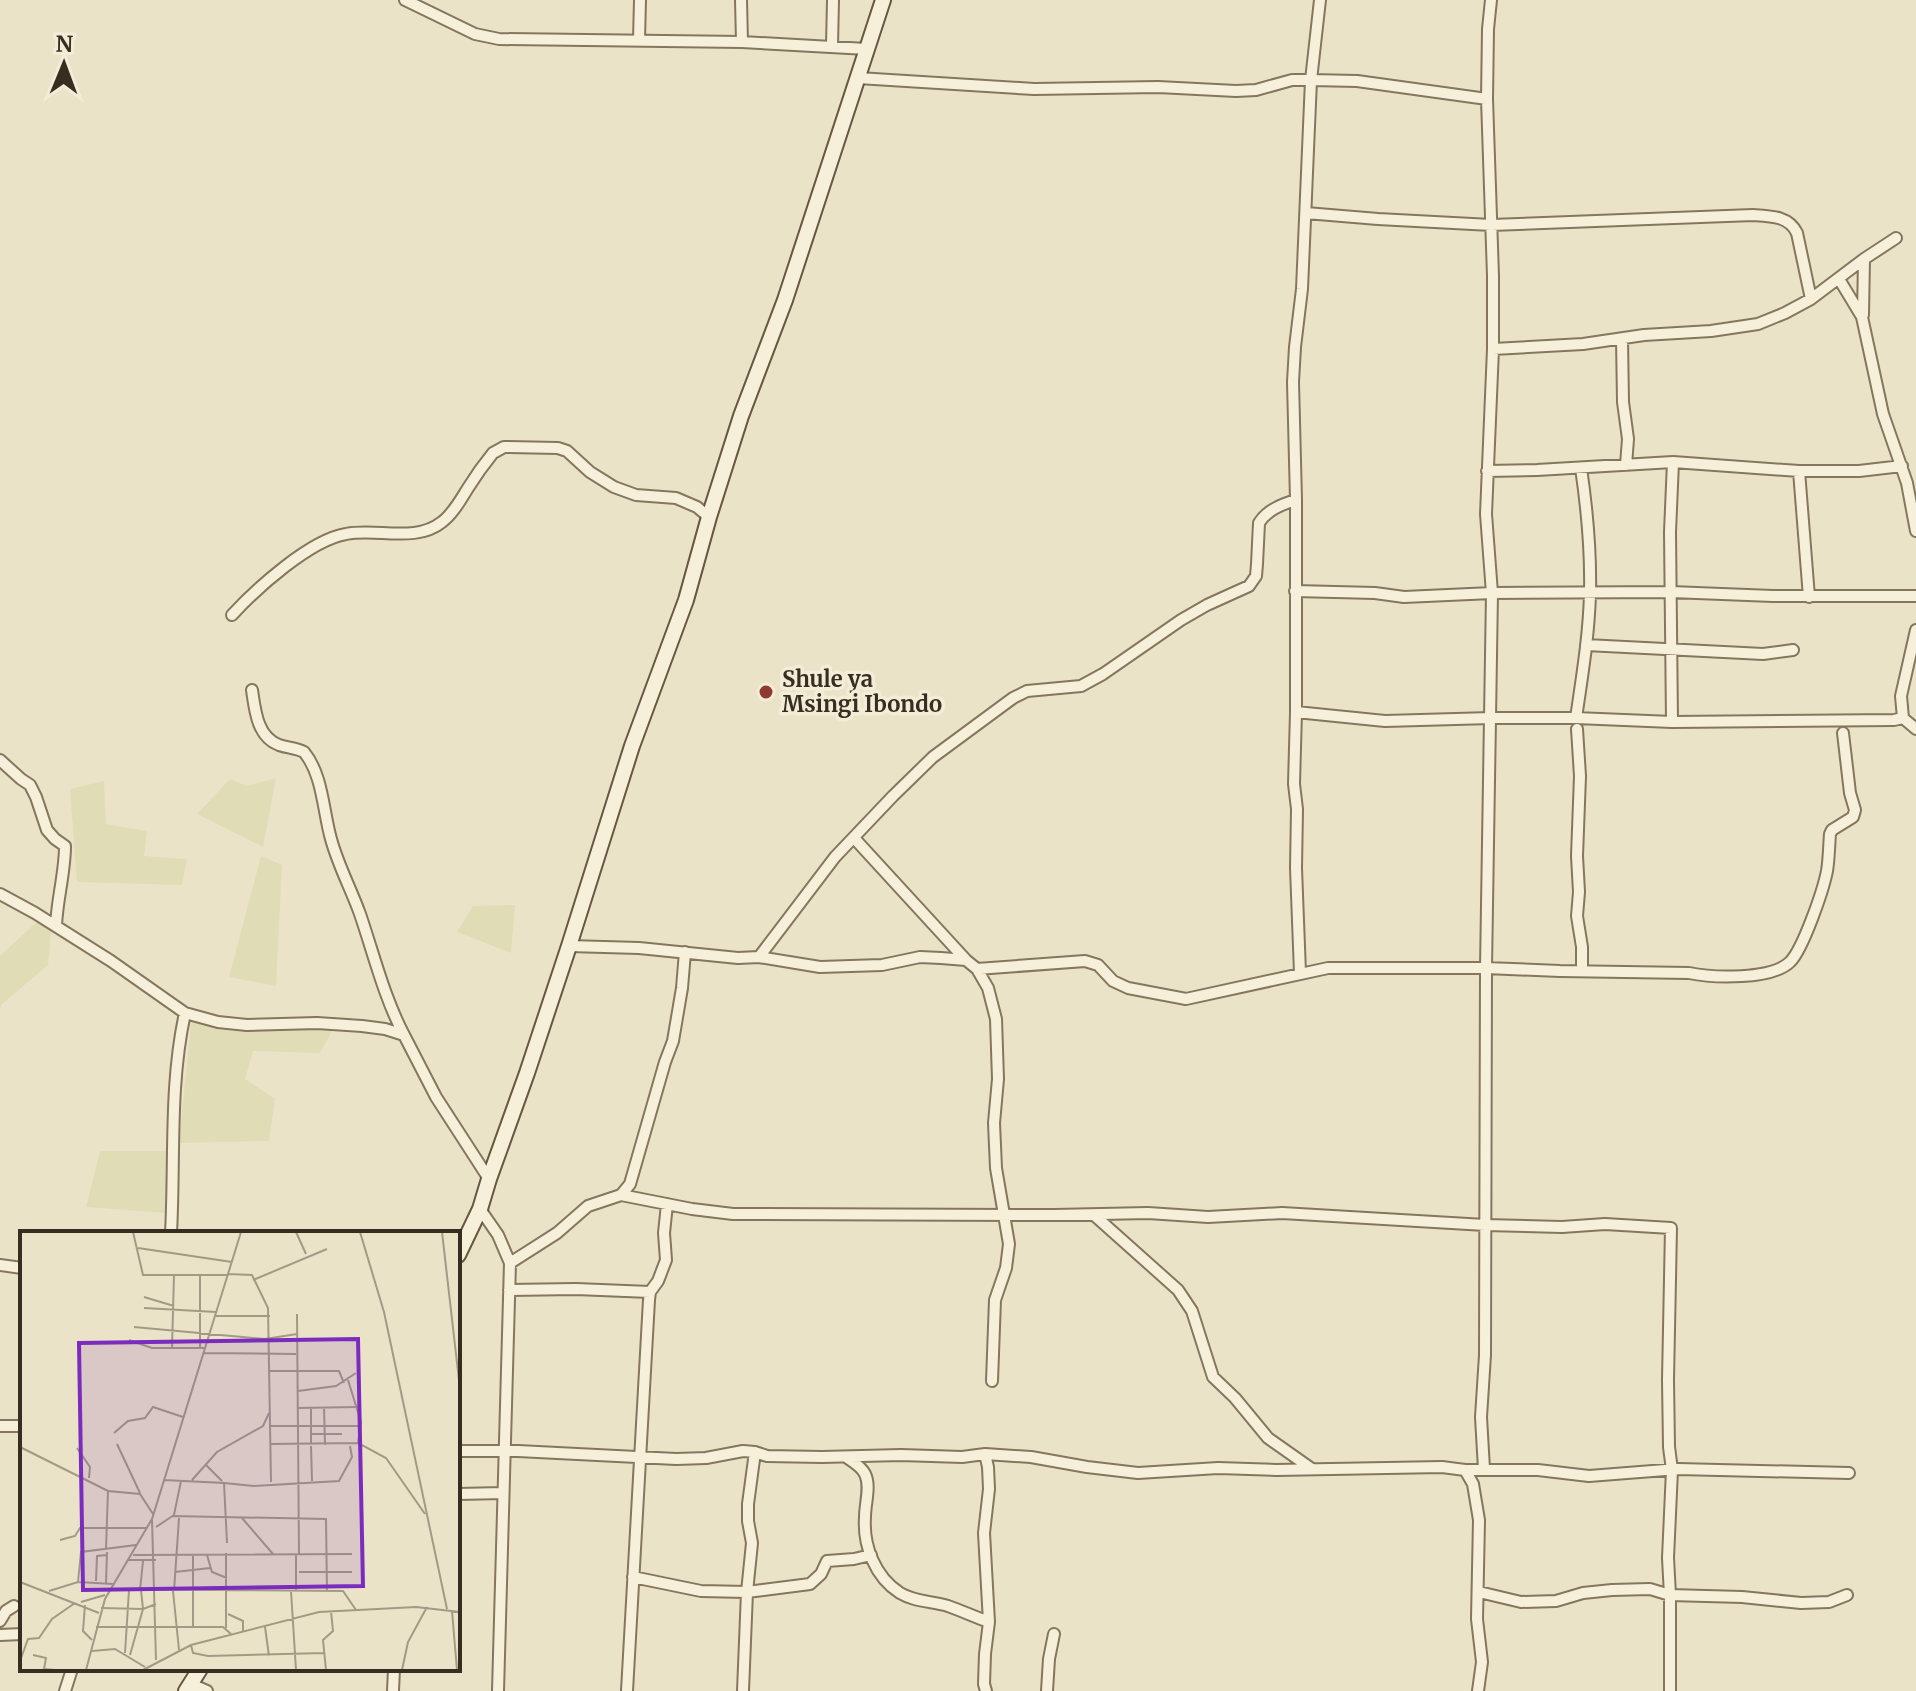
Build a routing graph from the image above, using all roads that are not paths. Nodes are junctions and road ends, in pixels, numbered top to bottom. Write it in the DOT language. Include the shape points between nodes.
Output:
graph roads {
  1 [pos="405,0"];
  2 [pos="640,0"];
  3 [pos="741,0"];
  4 [pos="833,0"];
  5 [pos="883,0"];
  6 [pos="1320,0"];
  7 [pos="1491,0"];
  8 [pos="639,40"];
  9 [pos="742,42"];
  10 [pos="832,46"];
  11 [pos="867,49"];
  12 [pos="858,78"];
  13 [pos="1311,80"];
  14 [pos="1487,99"];
  15 [pos="1306,213"];
  16 [pos="1491,225"];
  17 [pos="1896,238"];
  18 [pos="1864,259"];
  19 [pos="1839,279"];
  20 [pos="1811,299"];
  21 [pos="1862,317"];
  22 [pos="1622,339"];
  23 [pos="1493,349"];
  24 [pos="1673,462"];
  25 [pos="1626,465"];
  26 [pos="1902,466"];
  27 [pos="1581,468"];
  28 [pos="1487,471"];
  29 [pos="1799,471"];
  30 [pos="1296,500"];
  31 [pos="709,517"];
  32 [pos="1916,531"];
  33 [pos="1295,591"];
  34 [pos="1671,592"];
  35 [pos="1492,593"];
  36 [pos="1590,593"];
  37 [pos="1916,596"];
  38 [pos="1809,597"];
  39 [pos="232,615"];
  40 [pos="1916,630"];
  41 [pos="1586,645"];
  42 [pos="1672,649"];
  43 [pos="1793,650"];
  44 [pos="252,690"];
  45 [pos="1296,712"];
  46 [pos="1491,718"];
  47 [pos="1903,718"];
  48 [pos="1672,722"];
  49 [pos="1577,724"];
  50 [pos="1916,729"];
  51 [pos="1843,733"];
  52 [pos="0,760"];
  53 [pos="854,838"];
  54 [pos="0,894"];
  55 [pos="56,926"];
  56 [pos="569,946"];
  57 [pos="685,952"];
  58 [pos="759,957"];
  59 [pos="966,960"];
  60 [pos="1486,968"];
  61 [pos="977,969"];
  62 [pos="1582,971"];
  63 [pos="1300,973"];
  64 [pos="185,1013"];
  65 [pos="404,1035"];
  66 [pos="489,1179"];
  67 [pos="621,1195"];
  68 [pos="667,1204"];
  69 [pos="480,1209"];
  70 [pos="1003,1214"];
  71 [pos="1094,1215"];
  72 [pos="1485,1225"];
  73 [pos="171,1231"];
  74 [pos="460,1251"];
  75 [pos="510,1263"];
  76 [pos="0,1265"];
  77 [pos="20,1268"];
  78 [pos="509,1290"];
  79 [pos="650,1292"];
  80 [pos="992,1381"];
  81 [pos="460,1451"];
  82 [pos="504,1451"];
  83 [pos="755,1452"];
  84 [pos="985,1454"];
  85 [pos="639,1457"];
  86 [pos="846,1457"];
  87 [pos="1312,1469"];
  88 [pos="1484,1469"];
  89 [pos="1465,1470"];
  90 [pos="1672,1470"];
  91 [pos="1849,1473"];
  92 [pos="503,1493"];
  93 [pos="460,1494"];
  94 [pos="871,1555"];
  95 [pos="633,1577"];
  96 [pos="747,1592"];
  97 [pos="1479,1592"];
  98 [pos="1670,1595"];
  99 [pos="1847,1595"];
  100 [pos="14,1606"];
  101 [pos="0,1621"];
  102 [pos="989,1622"];
  103 [pos="20,1634"];
  104 [pos="1054,1634"];
  105 [pos="0,1635"];
  106 [pos="71,1671"];
  107 [pos="199,1671"];
  108 [pos="394,1671"];
  109 [pos="188,1688"];
  110 [pos="65,1691"];
  111 [pos="207,1691"];
  112 [pos="393,1691"];
  113 [pos="498,1691"];
  114 [pos="627,1691"];
  115 [pos="743,1691"];
  116 [pos="986,1691"];
  117 [pos="1047,1691"];
  118 [pos="1478,1691"];
  119 [pos="1670,1691"];
  1 -- 8 [label="street" via="475,34 499,39"];
  2 -- 8 [label="street"];
  3 -- 9 [label="street"];
  4 -- 10 [label="street"];
  5 -- 11 [label="main road"];
  6 -- 13 [label="street"];
  7 -- 14 [label="street"];
  8 -- 9 [label="street"];
  9 -- 10 [label="street"];
  10 -- 11 [label="street"];
  11 -- 12 [label="main road"];
  12 -- 13 [label="street" via="1034,89 1236,91"];
  12 -- 31 [label="main road"];
  13 -- 14 [label="street"];
  13 -- 15 [label="street"];
  14 -- 16 [label="street"];
  15 -- 16 [label="street"];
  15 -- 30 [label="street" via="1293,382"];
  16 -- 20 [label="street" via="1776,217 1793,224 1797,233"];
  16 -- 23 [label="street"];
  17 -- 18 [label="street"];
  18 -- 19 [label="street"];
  18 -- 21 [label="street"];
  19 -- 20 [label="street"];
  19 -- 21 [label="street"];
  20 -- 22 [label="street" via="1758,324"];
  21 -- 26 [label="street" via="1883,414"];
  22 -- 23 [label="street"];
  22 -- 25 [label="street"];
  23 -- 28 [label="street"];
  24 -- 25 [label="street"];
  24 -- 29 [label="street"];
  24 -- 34 [label="street"];
  25 -- 27 [label="street"];
  26 -- 29 [label="street"];
  26 -- 32 [label="street"];
  27 -- 28 [label="street"];
  27 -- 36 [label="street"];
  28 -- 35 [label="street"];
  29 -- 38 [label="street"];
  30 -- 33 [label="street"];
  30 -- 53 [label="street" via="1261,519 1256,576 1249,586 1181,620 1081,686 1027,691 1013,698 933,757"];
  31 -- 39 [label="street" via="676,498 636,495 614,487 567,451 504,447 483,465 444,521 430,530 327,539"];
  31 -- 56 [label="main road"];
  33 -- 35 [label="street" via="1404,597"];
  33 -- 45 [label="street"];
  34 -- 36 [label="street"];
  34 -- 38 [label="street"];
  34 -- 42 [label="street"];
  35 -- 36 [label="street"];
  35 -- 46 [label="street"];
  36 -- 41 [label="street"];
  37 -- 38 [label="street"];
  40 -- 47 [label="street" via="1901,696"];
  41 -- 42 [label="street"];
  41 -- 49 [label="street"];
  42 -- 43 [label="street" via="1763,654"];
  42 -- 48 [label="street"];
  44 -- 65 [label="street" via="256,717 268,739 304,752 316,772 335,854"];
  45 -- 46 [label="street" via="1385,721"];
  45 -- 63 [label="street"];
  46 -- 49 [label="street"];
  46 -- 60 [label="street"];
  47 -- 48 [label="street"];
  47 -- 50 [label="street"];
  48 -- 49 [label="street"];
  49 -- 62 [label="street"];
  51 -- 62 [label="street" via="1855,810 1830,834 1827,871 1800,949 1788,964 1763,974 1740,975"];
  52 -- 55 [label="street" via="30,785 47,830 65,846"];
  53 -- 58 [label="street"];
  53 -- 59 [label="street"];
  54 -- 55 [label="street"];
  55 -- 64 [label="street"];
  56 -- 57 [label="street"];
  56 -- 66 [label="main road"];
  57 -- 58 [label="street"];
  57 -- 67 [label="street" via="673,1041 633,1176"];
  58 -- 59 [label="street" via="820,967 882,965 920,957"];
  59 -- 61 [label="street"];
  60 -- 62 [label="street"];
  60 -- 63 [label="street" via="1328,968"];
  60 -- 72 [label="street"];
  61 -- 63 [label="street" via="1085,961 1128,988 1186,999"];
  61 -- 70 [label="street" via="996,1019 994,1123"];
  64 -- 65 [label="street" via="247,1025 317,1023"];
  64 -- 73 [label="street" via="172,1134"];
  65 -- 66 [label="street"];
  66 -- 69 [label="main road"];
  67 -- 68 [label="street"];
  67 -- 75 [label="street" via="588,1206"];
  68 -- 70 [label="street" via="733,1214"];
  68 -- 79 [label="street" via="666,1260"];
  69 -- 74 [label="main road"];
  69 -- 75 [label="street"];
  70 -- 71 [label="street"];
  70 -- 80 [label="street" via="1009,1244 995,1300"];
  71 -- 72 [label="street" via="1282,1213"];
  71 -- 87 [label="street" via="1178,1290 1192,1311 1213,1377 1268,1438"];
  72 -- 88 [label="street"];
  72 -- 90 [label="street" via="1671,1228"];
  75 -- 78 [label="street"];
  76 -- 77 [label="street"];
  78 -- 79 [label="street"];
  78 -- 82 [label="street"];
  79 -- 85 [label="street"];
  81 -- 82 [label="street"];
  82 -- 85 [label="street"];
  82 -- 92 [label="street"];
  83 -- 85 [label="street"];
  83 -- 86 [label="street"];
  83 -- 96 [label="street" via="748,1504 752,1543"];
  84 -- 86 [label="street"];
  84 -- 87 [label="street" via="1138,1473"];
  84 -- 102 [label="street"];
  85 -- 95 [label="street"];
  86 -- 94 [label="street" via="860,1467 868,1484 865,1527"];
  87 -- 89 [label="street"];
  88 -- 89 [label="street"];
  88 -- 90 [label="street" via="1589,1476"];
  89 -- 97 [label="street" via="1479,1520"];
  90 -- 91 [label="street"];
  90 -- 98 [label="street"];
  92 -- 93 [label="street"];
  92 -- 113 [label="street"];
  94 -- 96 [label="street" via="829,1559 817,1579 804,1587"];
  94 -- 102 [label="street" via="885,1581 899,1592"];
  95 -- 96 [label="street" via="701,1591"];
  95 -- 114 [label="street"];
  96 -- 115 [label="street"];
  97 -- 98 [label="street" via="1521,1602 1612,1590 1650,1589"];
  97 -- 118 [label="street"];
  98 -- 99 [label="street" via="1801,1603"];
  98 -- 119 [label="street"];
  100 -- 101 [label="street"];
  102 -- 116 [label="street"];
  103 -- 105 [label="street"];
  104 -- 117 [label="street"];
  106 -- 110 [label="street"];
  107 -- 109 [label="main road"];
  108 -- 112 [label="street"];
  109 -- 111 [label="street"];
}
